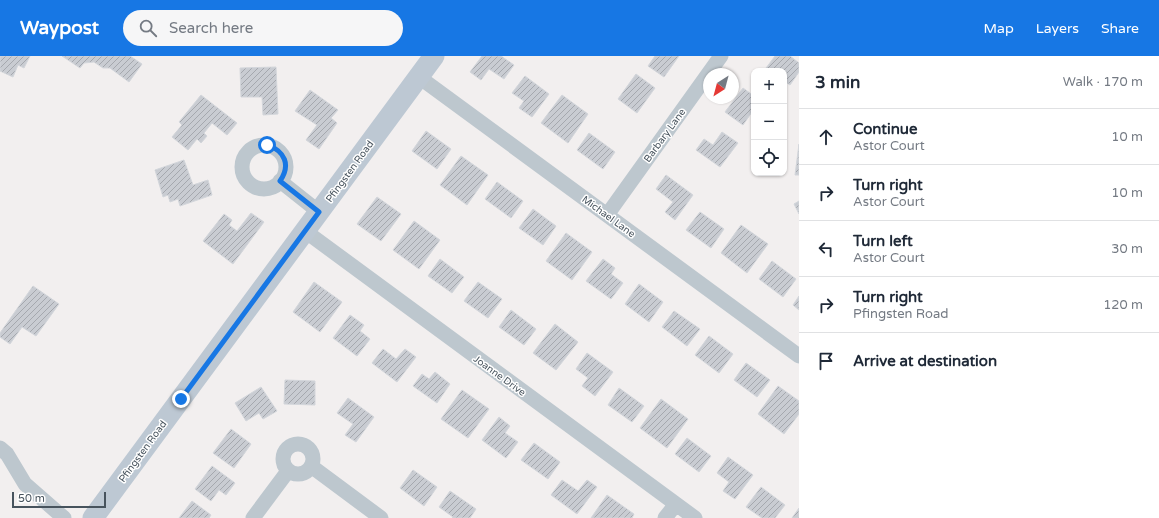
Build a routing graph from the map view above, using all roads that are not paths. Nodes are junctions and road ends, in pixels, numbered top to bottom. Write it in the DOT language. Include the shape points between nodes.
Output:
graph roads {
  1 [pos="434,56"];
  2 [pos="721,56"];
  3 [pos="419,77"];
  4 [pos="280,181"];
  5 [pos="319,212"];
  6 [pos="607,215"];
  7 [pos="305,231"];
  8 [pos="799,356"];
  9 [pos="0,448"];
  10 [pos="311,466"];
  11 [pos="288,471"];
  12 [pos="676,504"];
  13 [pos="64,518"];
  14 [pos="93,518"];
  15 [pos="253,518"];
  16 [pos="381,518"];
  17 [pos="665,518"];
  18 [pos="695,518"];
  1 -- 3 [label="main road, Pfingsten Road"];
  2 -- 6 [label="street, Barbary Lane"];
  3 -- 5 [label="main road, Pfingsten Road"];
  3 -- 6 [label="street, Michael Lane"];
  4 -- 5 [label="street"];
  5 -- 7 [label="main road, Pfingsten Road"];
  6 -- 8 [label="street, Michael Lane"];
  7 -- 12 [label="street, Joanne Drive"];
  7 -- 14 [label="main road, Pfingsten Road"];
  9 -- 13 [label="street" via="7,454 25,484"];
  10 -- 11 [label="street" via="301,474"];
  10 -- 11 [label="street" via="313,457 309,449 302,444 292,444 285,450 282,459"];
  10 -- 16 [label="street"];
  11 -- 15 [label="street"];
  12 -- 17 [label="street"];
  12 -- 18 [label="street, Joanne Drive"];
}
